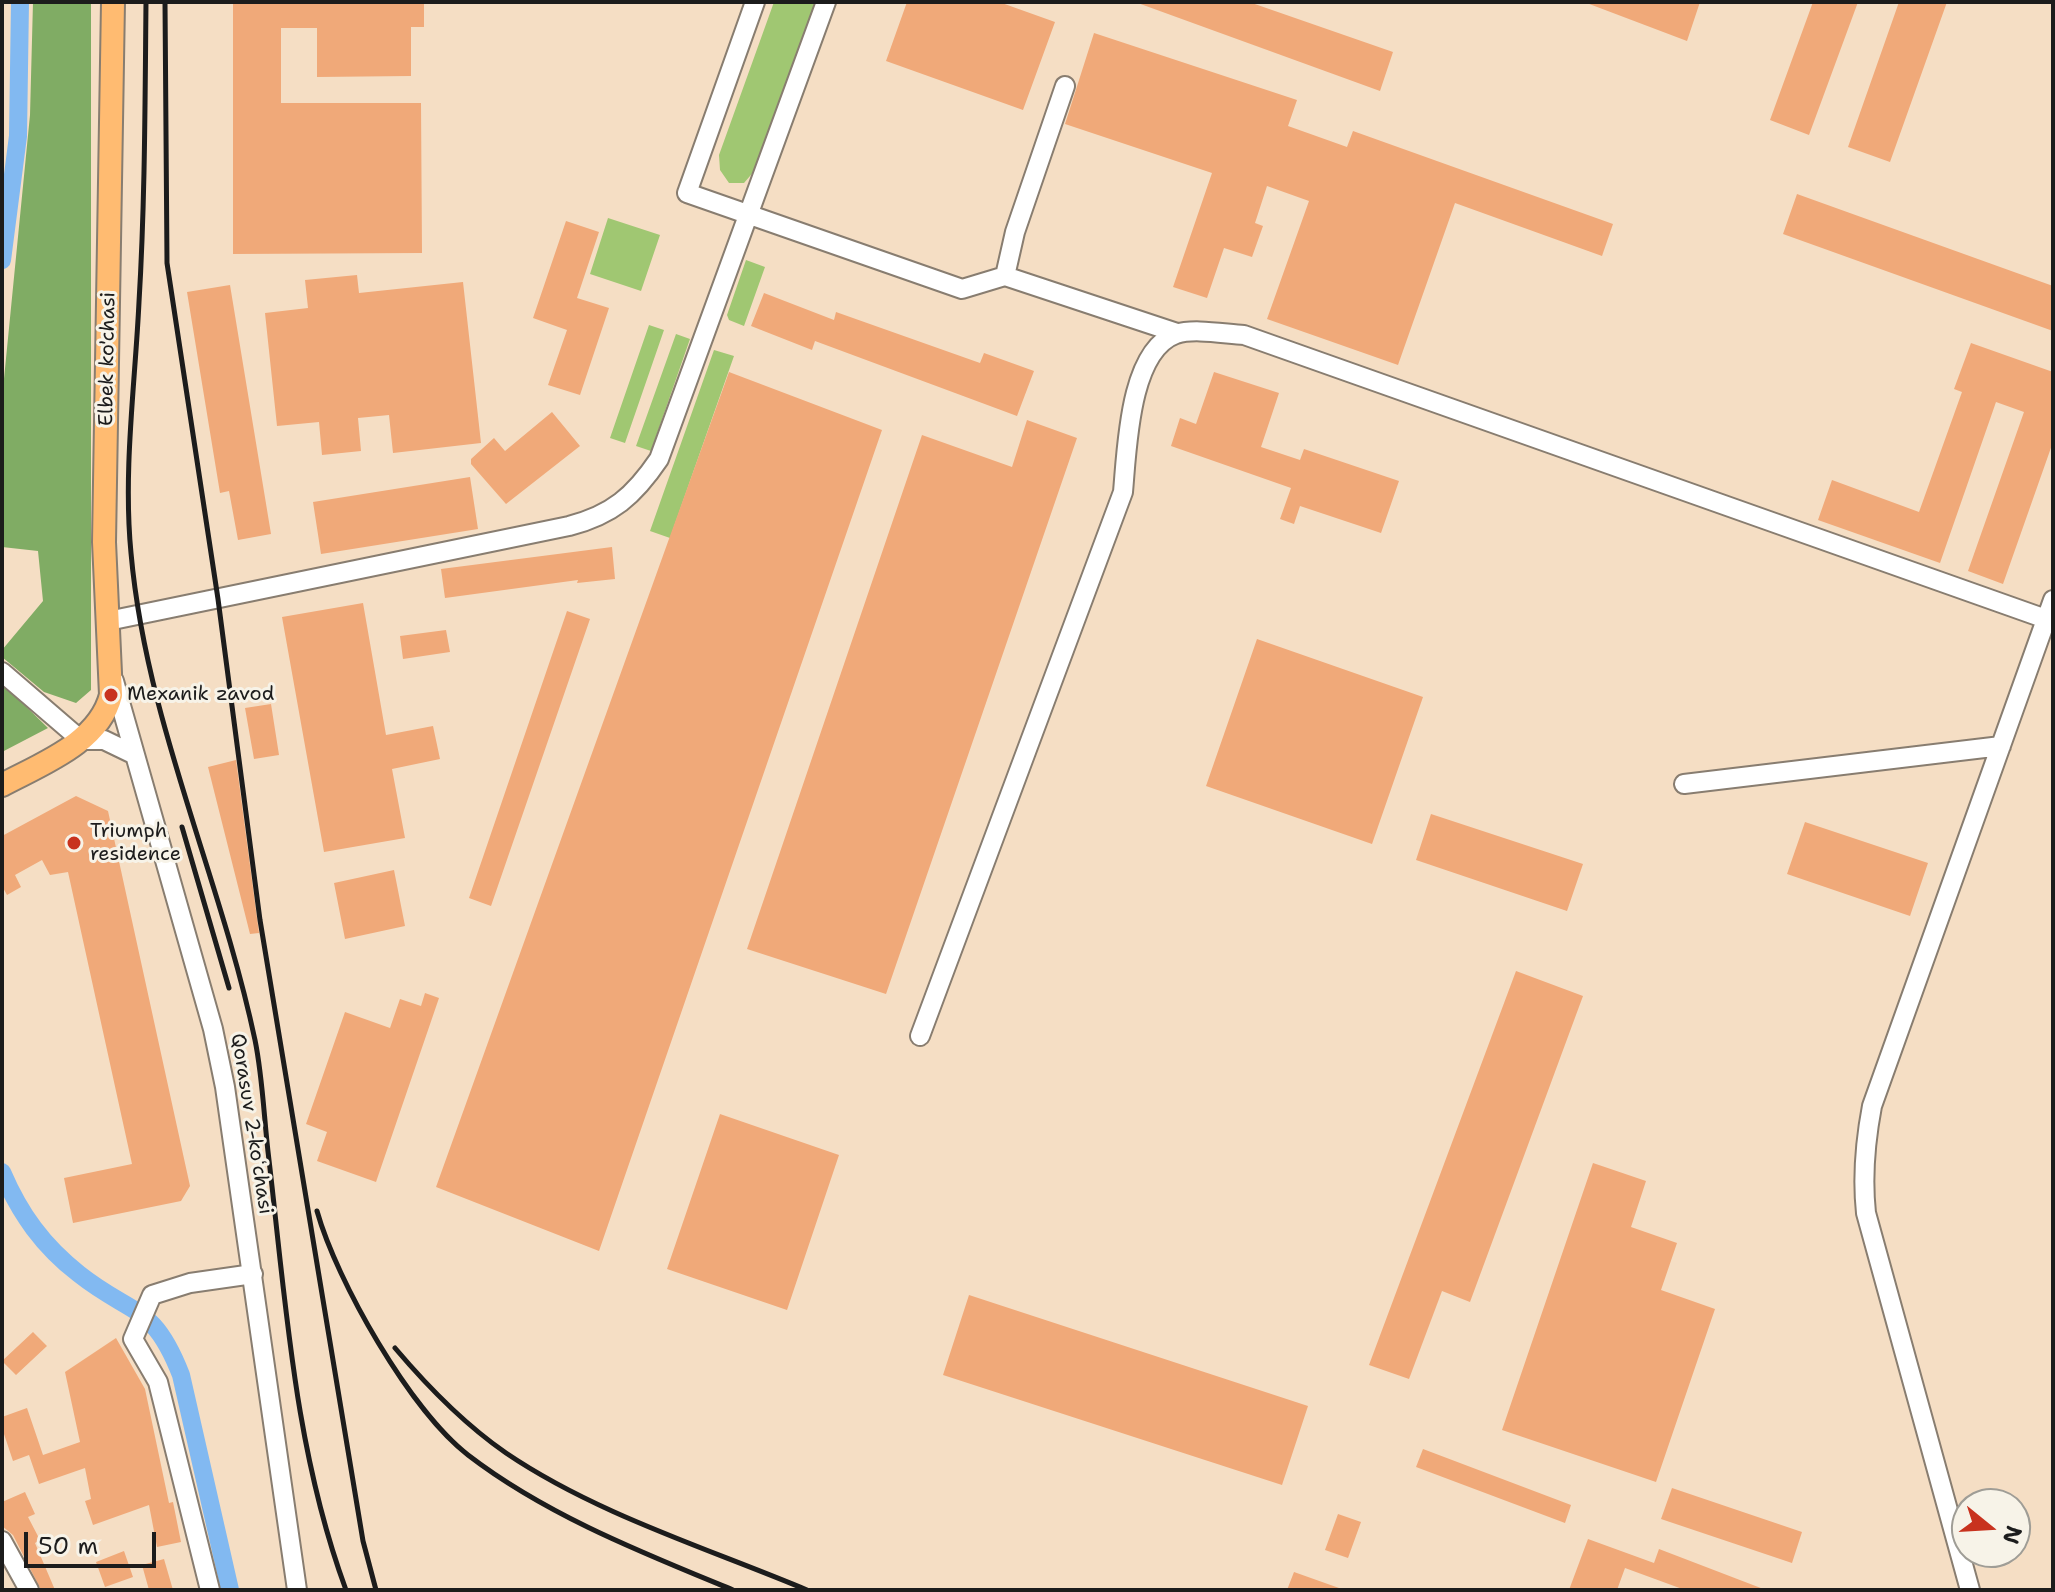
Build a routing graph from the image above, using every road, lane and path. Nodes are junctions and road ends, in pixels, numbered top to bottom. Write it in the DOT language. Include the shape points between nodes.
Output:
graph roads {
  1 [pos="113,2"];
  2 [pos="755,2"];
  3 [pos="826,2"];
  4 [pos="1065,86"];
  5 [pos="747,214"];
  6 [pos="1005,276"];
  7 [pos="1177,333"];
  8 [pos="2053,600"];
  9 [pos="2046,619"];
  10 [pos="108,621"];
  11 [pos="2,672"];
  12 [pos="113,676"];
  13 [pos="81,740"];
  14 [pos="2001,746"];
  15 [pos="133,754"];
  16 [pos="1684,784"];
  17 [pos="2,785"];
  18 [pos="920,1036"];
  19 [pos="253,1274"];
  20 [pos="2,1541"];
  21 [pos="29,1590"];
  22 [pos="210,1590"];
  23 [pos="297,1590"];
  24 [pos="1970,1590"];
  1 -- 10 [label="main road, Elbek ko'chasi" via="104,542"];
  2 -- 5 [label="street" via="687,193"];
  3 -- 5 [label="street"];
  4 -- 6 [label="street"];
  5 -- 6 [label="street" via="962,289"];
  5 -- 10 [label="street" via="659,459 640,485 601,517"];
  6 -- 7 [label="street"];
  7 -- 9 [label="street" via="1244,335"];
  7 -- 18 [label="street" via="1152,350 1131,413 1123,492"];
  8 -- 9 [label="street"];
  9 -- 14 [label="street"];
  10 -- 12 [label="main road, Elbek ko'chasi"];
  11 -- 13 [label="street"];
  12 -- 13 [label="main road, Elbek ko'chasi" via="105,714"];
  12 -- 15 [label="street, Qorasuv 2-koʻchasi"];
  13 -- 15 [label="street" via="104,740"];
  13 -- 17 [label="main road"];
  14 -- 16 [label="street"];
  14 -- 24 [label="street" via="1872,1106 1862,1181 1866,1213"];
  15 -- 19 [label="street, Qorasuv 2-koʻchasi" via="213,1029"];
  19 -- 22 [label="street" via="190,1283 152,1295 134,1330 133,1339 158,1382"];
  19 -- 23 [label="street, Qorasuv 2-koʻchasi"];
  20 -- 21 [label="street"];
}
